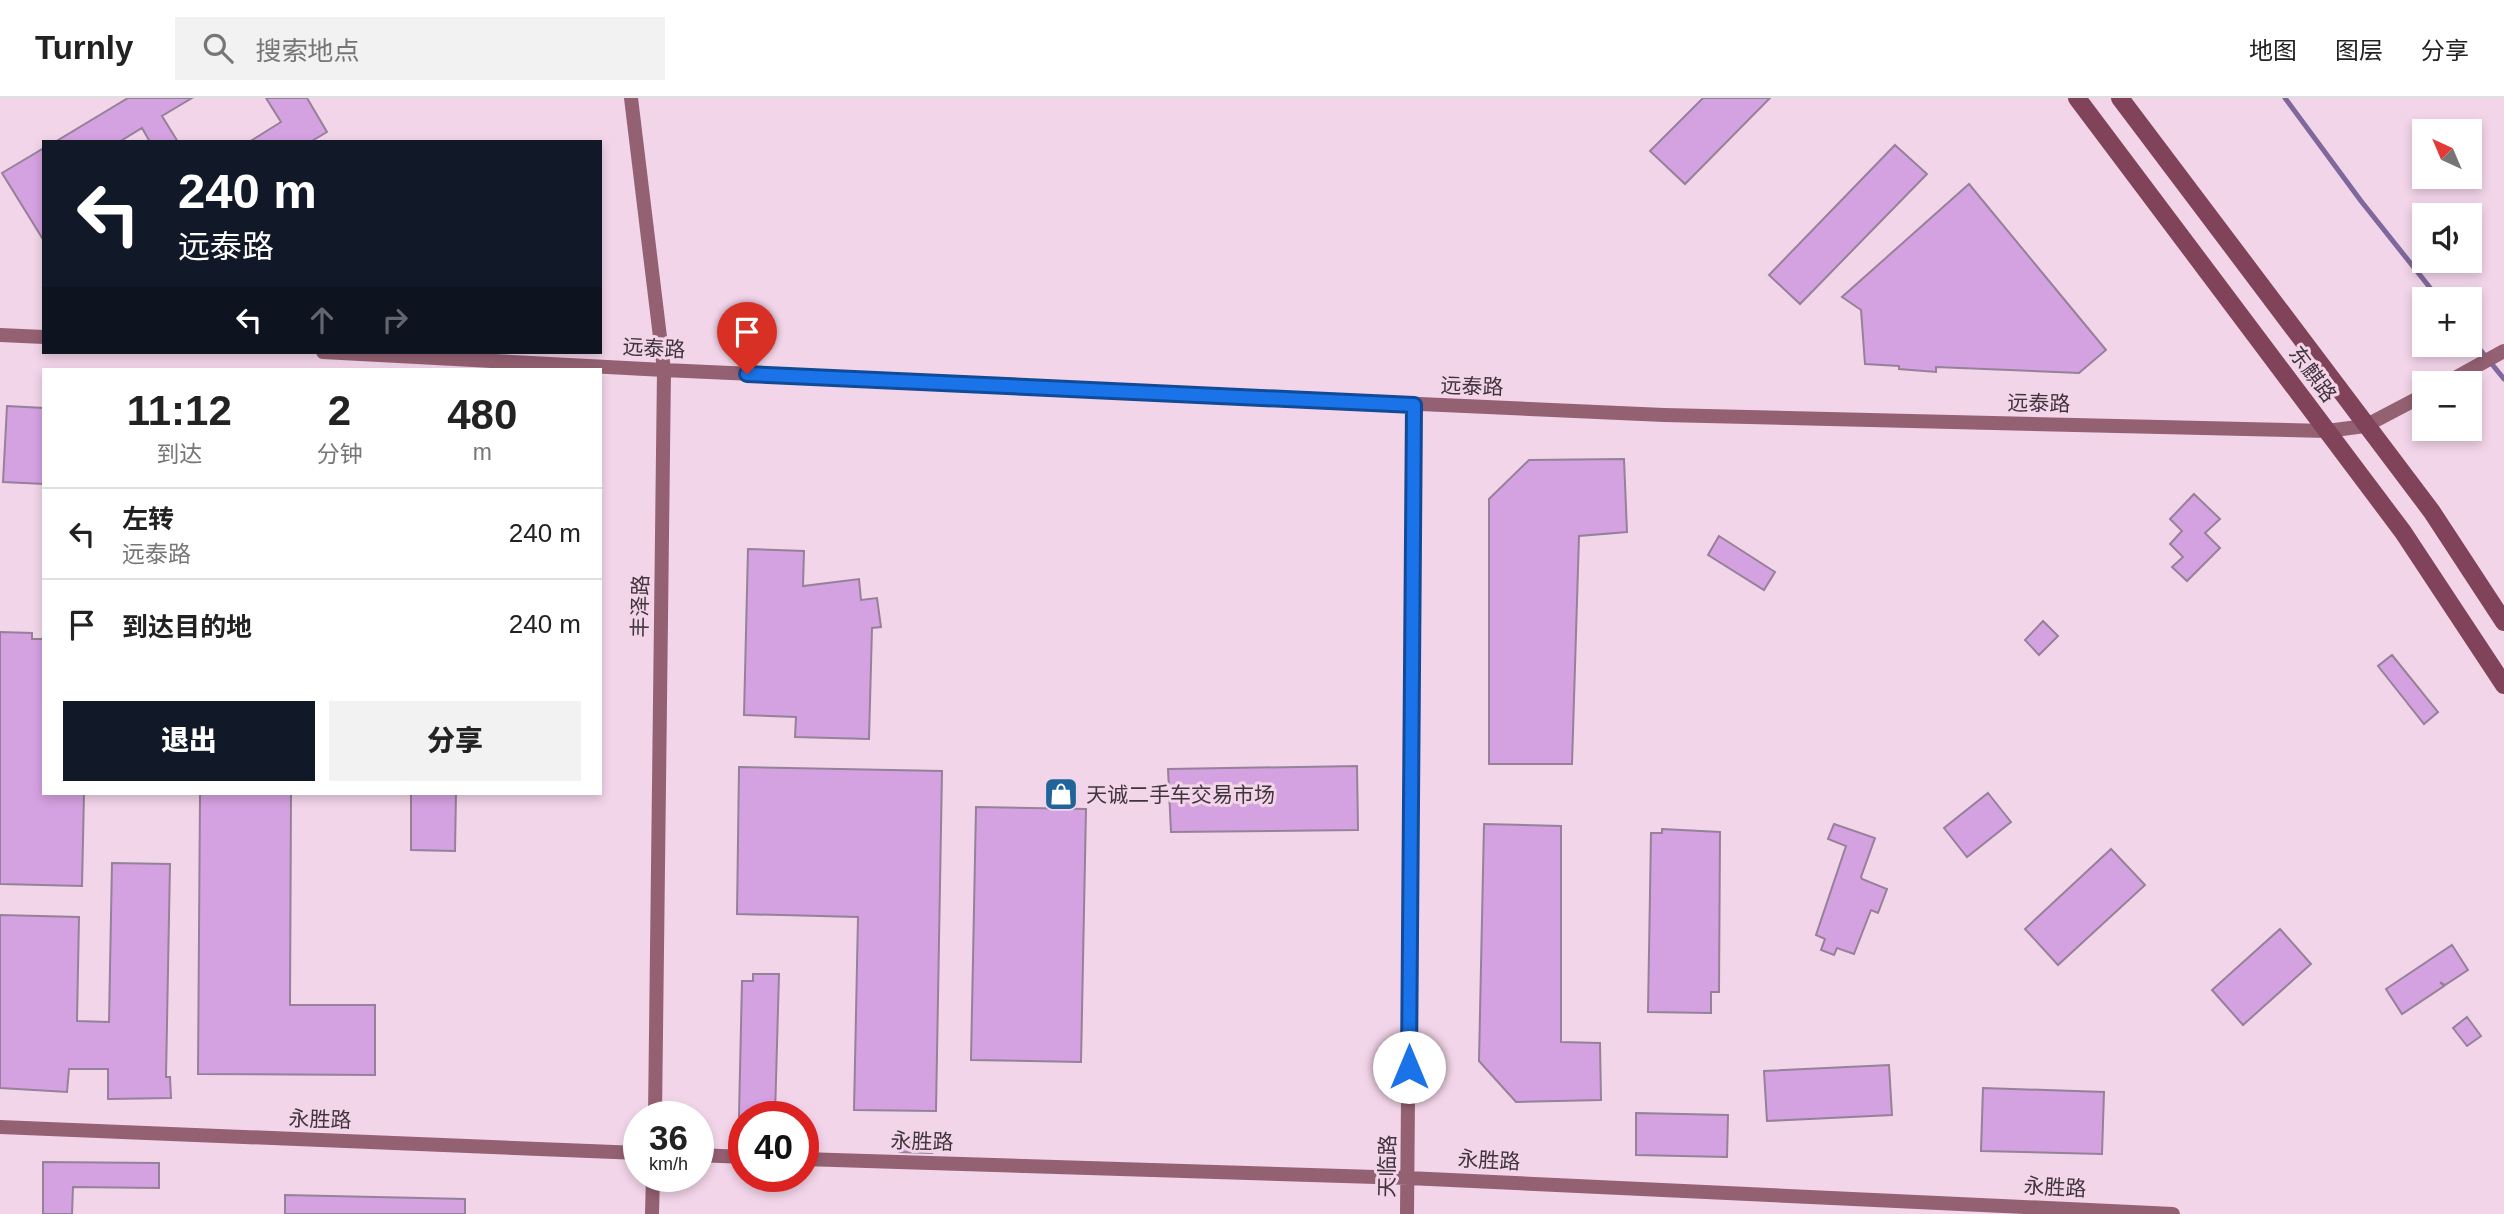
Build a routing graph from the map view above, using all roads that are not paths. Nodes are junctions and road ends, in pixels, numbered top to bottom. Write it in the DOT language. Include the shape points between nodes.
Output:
graph roads {
  1 [pos="631,98"];
  2 [pos="2077,98"];
  3 [pos="2120,98"];
  4 [pos="0,335"];
  5 [pos="42,337"];
  6 [pos="2504,351"];
  7 [pos="361,354"];
  8 [pos="664,370"];
  9 [pos="2468,371"];
  10 [pos="2412,401"];
  11 [pos="1414,405"];
  12 [pos="2365,426"];
  13 [pos="2327,431"];
  14 [pos="2504,622"];
  15 [pos="2504,685"];
  16 [pos="654,1101"];
  17 [pos="0,1127"];
  18 [pos="623,1152"];
  19 [pos="819,1159"];
  20 [pos="1408,1178"];
  21 [pos="653,1192"];
  22 [pos="652,1214"];
  23 [pos="1407,1214"];
  24 [pos="2173,1214"];
  1 -- 8 [label="street, 丰泽路"];
  2 -- 13 [label="main road, 东麒路"];
  3 -- 12 [label="main road, 东麒路"];
  4 -- 5 [label="street"];
  6 -- 9 [label="street"];
  7 -- 8 [label="street, 远泰路"];
  8 -- 11 [label="street, 远泰路"];
  8 -- 16 [label="street, 丰泽路"];
  10 -- 12 [label="street"];
  11 -- 13 [label="street, 远泰路"];
  11 -- 20 [label="street, 天临路"];
  12 -- 13 [label="street, 远泰路"];
  12 -- 14 [label="main road, 东麒路" via="2432,512"];
  13 -- 15 [label="main road, 东麒路" via="2403,532"];
  17 -- 18 [label="street, 永胜路"];
  19 -- 20 [label="street, 永胜路"];
  20 -- 23 [label="street, 天临路"];
  20 -- 24 [label="street, 永胜路"];
  21 -- 22 [label="street"];
}
